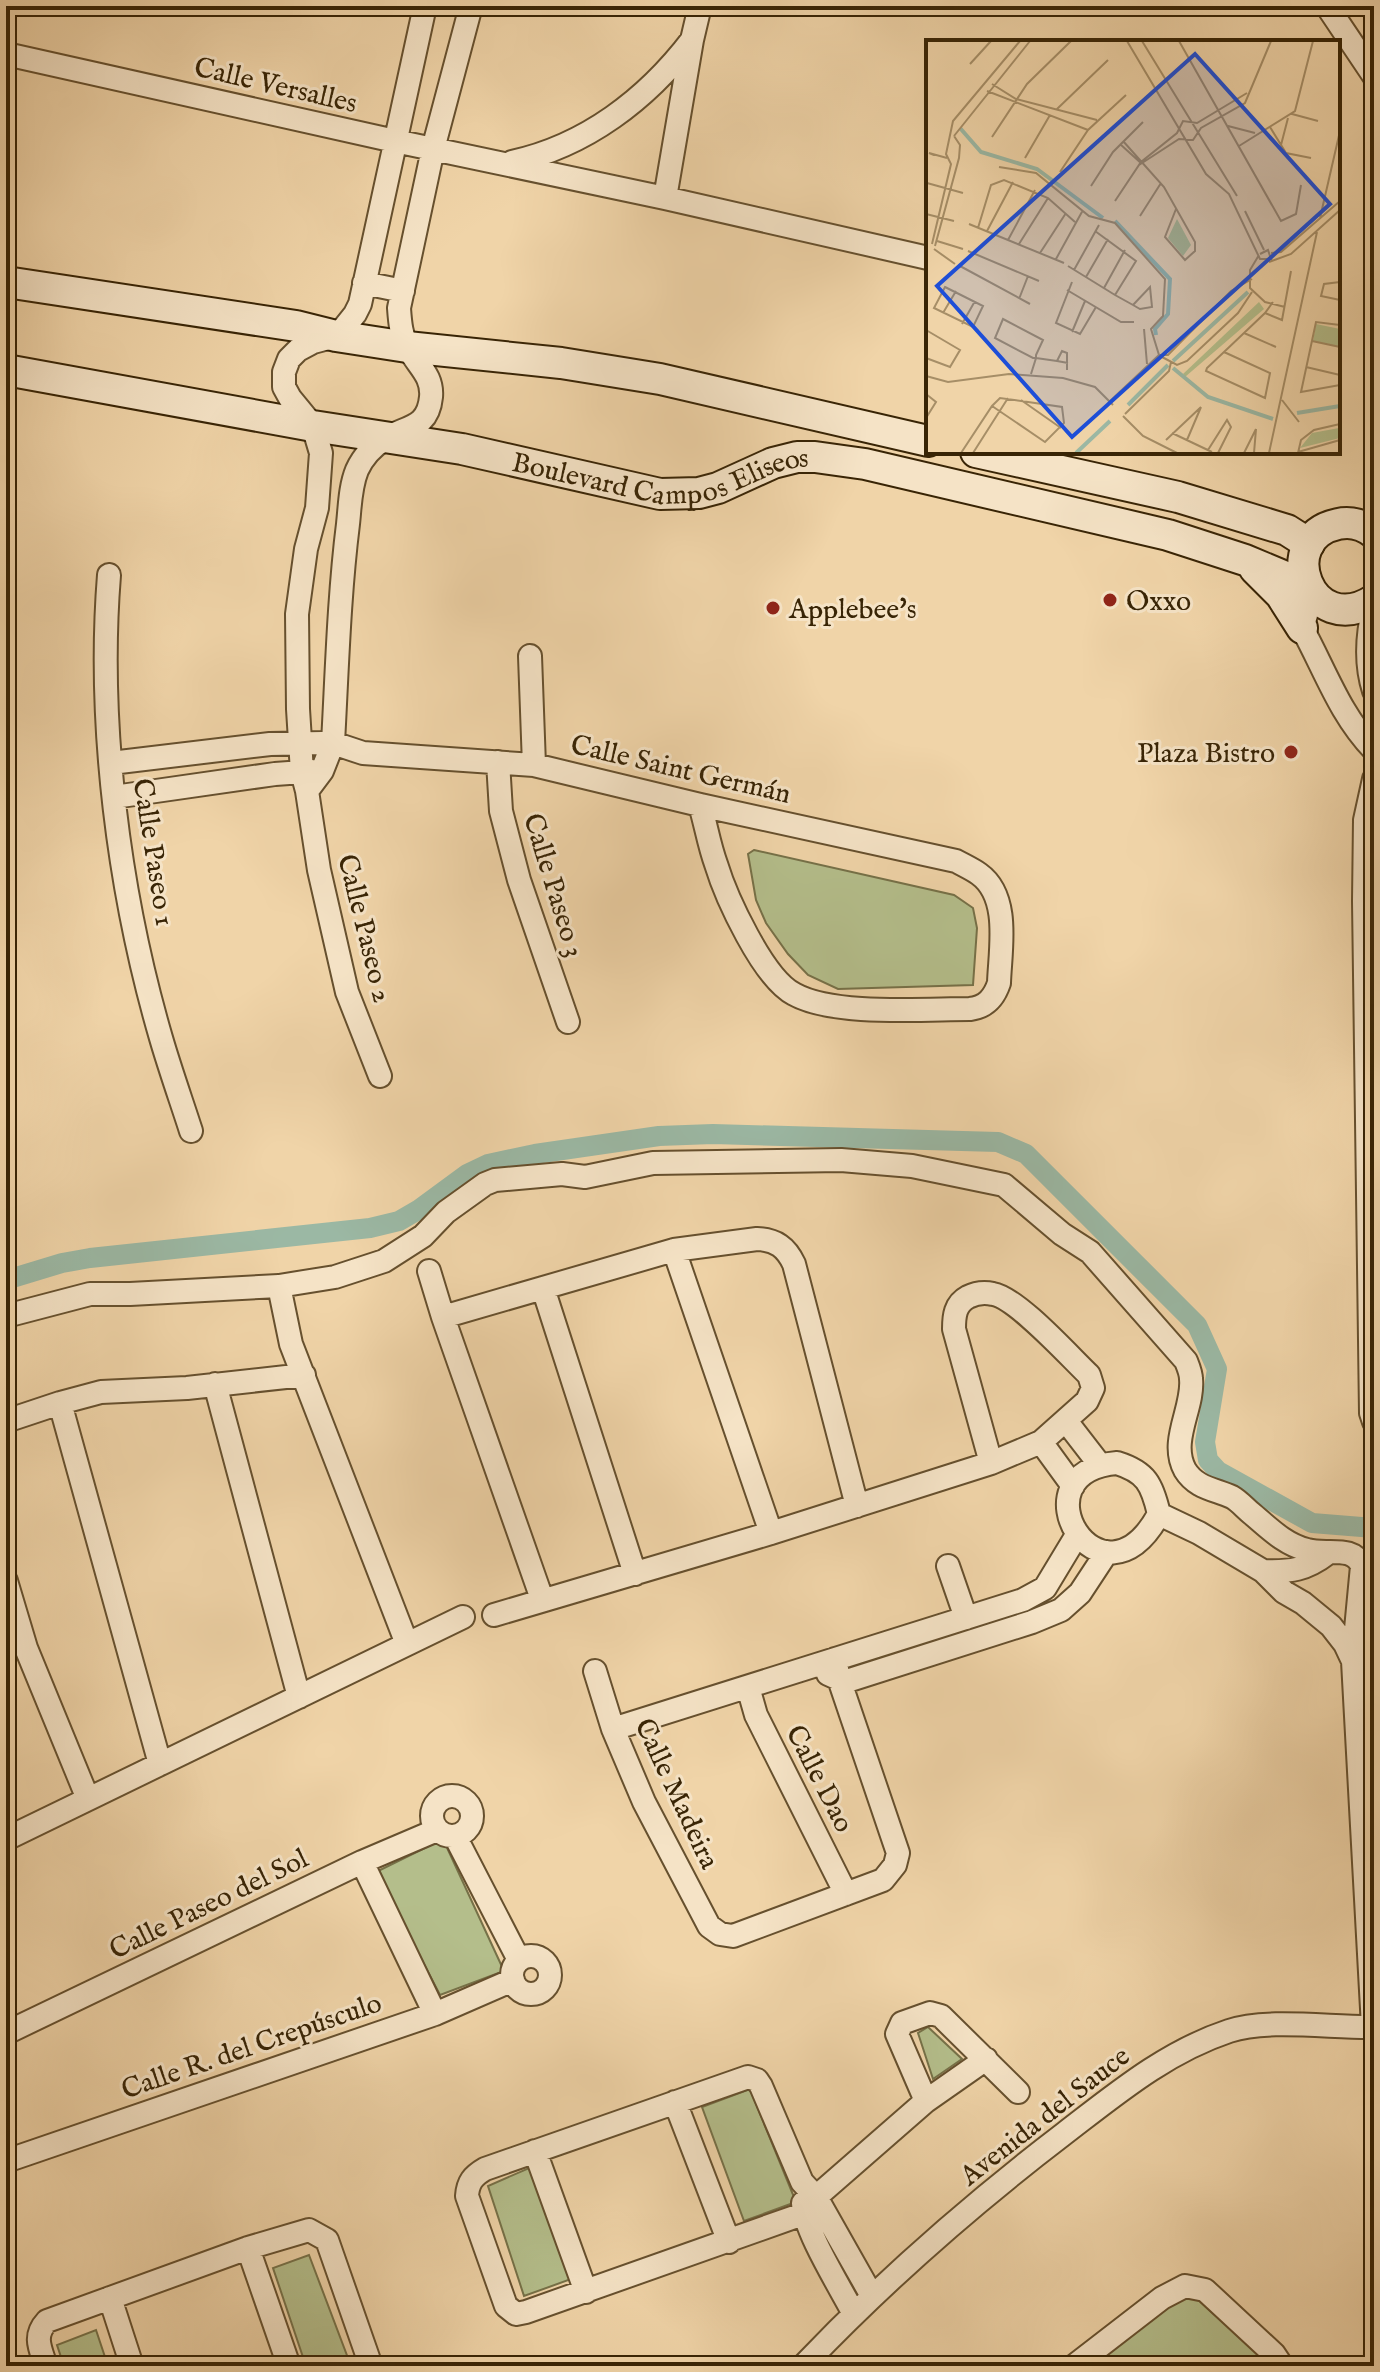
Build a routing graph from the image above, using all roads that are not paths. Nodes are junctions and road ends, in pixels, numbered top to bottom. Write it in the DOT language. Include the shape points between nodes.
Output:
graph roads {
  1 [pos="425,6"];
  2 [pos="471,6"];
  3 [pos="700,6"];
  4 [pos="1327,6"];
  5 [pos="6,39"];
  6 [pos="692,40"];
  7 [pos="6,54"];
  8 [pos="35,61"];
  9 [pos="1374,76"];
  10 [pos="395,141"];
  11 [pos="433,149"];
  12 [pos="504,164"];
  13 [pos="665,198"];
  14 [pos="377,226"];
  15 [pos="416,231"];
  16 [pos="926,258"];
  17 [pos="6,282"];
  18 [pos="364,283"];
  19 [pos="403,291"];
  20 [pos="336,336"];
  21 [pos="407,347"];
  22 [pos="6,370"];
  23 [pos="313,426"];
  24 [pos="388,437"];
  25 [pos="926,441"];
  26 [pos="985,454"];
  27 [pos="317,508"];
  28 [pos="350,512"];
  29 [pos="1368,521"];
  30 [pos="1309,544"];
  31 [pos="306,549"];
  32 [pos="344,554"];
  33 [pos="1245,560"];
  34 [pos="109,575"];
  35 [pos="1310,590"];
  36 [pos="1374,600"];
  37 [pos="1374,607"];
  38 [pos="1302,628"];
  39 [pos="530,656"];
  40 [pos="1374,691"];
  41 [pos="300,743"];
  42 [pos="333,743"];
  43 [pos="1374,750"];
  44 [pos="363,753"];
  45 [pos="498,762"];
  46 [pos="111,763"];
  47 [pos="534,765"];
  48 [pos="310,778"];
  49 [pos="1374,779"];
  50 [pos="114,797"];
  51 [pos="700,805"];
  52 [pos="568,1022"];
  53 [pos="380,1076"];
  54 [pos="191,1131"];
  55 [pos="674,1250"];
  56 [pos="429,1271"];
  57 [pos="279,1286"];
  58 [pos="543,1288"];
  59 [pos="6,1316"];
  60 [pos="443,1317"];
  61 [pos="304,1375"];
  62 [pos="215,1384"];
  63 [pos="60,1403"];
  64 [pos="6,1421"];
  65 [pos="1066,1421"];
  66 [pos="1374,1422"];
  67 [pos="1041,1442"];
  68 [pos="991,1463"];
  69 [pos="1100,1465"];
  70 [pos="1073,1486"];
  71 [pos="857,1506"];
  72 [pos="1159,1514"];
  73 [pos="771,1533"];
  74 [pos="1077,1535"];
  75 [pos="1107,1552"];
  76 [pos="1328,1553"];
  77 [pos="1366,1556"];
  78 [pos="948,1566"];
  79 [pos="1263,1571"];
  80 [pos="635,1574"];
  81 [pos="6,1581"];
  82 [pos="542,1599"];
  83 [pos="494,1615"];
  84 [pos="463,1617"];
  85 [pos="966,1618"];
  86 [pos="407,1644"];
  87 [pos="1353,1661"];
  88 [pos="837,1669"];
  89 [pos="595,1671"];
  90 [pos="748,1687"];
  91 [pos="299,1697"];
  92 [pos="613,1729"];
  93 [pos="160,1764"];
  94 [pos="88,1799"];
  95 [pos="6,1839"];
  96 [pos="362,1862"];
  97 [pos="846,1894"];
  98 [pos="516,1970"];
  99 [pos="435,2014"];
  100 [pos="1374,2027"];
  101 [pos="6,2033"];
  102 [pos="986,2059"];
  103 [pos="1018,2092"];
  104 [pos="926,2101"];
  105 [pos="675,2102"];
  106 [pos="535,2151"];
  107 [pos="6,2162"];
  108 [pos="6,2174"];
  109 [pos="807,2197"];
  110 [pos="729,2242"];
  111 [pos="248,2248"];
  112 [pos="586,2292"];
  113 [pos="872,2296"];
  114 [pos="110,2298"];
  115 [pos="854,2314"];
  116 [pos="46,2366"];
  117 [pos="132,2366"];
  118 [pos="289,2366"];
  119 [pos="371,2366"];
  120 [pos="803,2366"];
  121 [pos="1074,2366"];
  122 [pos="1282,2366"];
  1 -- 10 [label="street"];
  2 -- 11 [label="street"];
  3 -- 6 [label="street, Calle Versalles"];
  4 -- 9 [label="street"];
  5 -- 8 [label="street, Calle Versalles"];
  6 -- 12 [label="street, Calle Versalles" via="650,88 606,122 556,148"];
  6 -- 13 [label="street, Calle Versalles"];
  7 -- 8 [label="street, Calle Versalles"];
  8 -- 10 [label="street, Calle Versalles"];
  10 -- 11 [label="street, Calle Versalles"];
  10 -- 14 [label="street"];
  11 -- 12 [label="street, Calle Versalles"];
  11 -- 15 [label="street"];
  12 -- 13 [label="street, Calle Versalles"];
  13 -- 16 [label="street, Calle Versalles"];
  14 -- 15 [label="street"];
  14 -- 18 [label="street"];
  15 -- 19 [label="street"];
  17 -- 20 [label="main road, Boulevard Campos Eliseos"];
  18 -- 19 [label="street"];
  18 -- 20 [label="street" via="355,314"];
  19 -- 21 [label="street" via="399,308"];
  20 -- 21 [label="main road, Boulevard Campos Eliseos"];
  20 -- 23 [label="street" via="298,350 284,372 284,387"];
  21 -- 24 [label="street" via="426,371 430,405 418,424"];
  21 -- 25 [label="main road, Boulevard Campos Eliseos" via="660,379"];
  22 -- 23 [label="main road, Boulevard Campos Eliseos"];
  23 -- 24 [label="main road, Boulevard Campos Eliseos"];
  23 -- 27 [label="street, Calle Paseo 2" via="321,453"];
  24 -- 28 [label="street" via="371,449 358,469"];
  24 -- 33 [label="main road, Boulevard Campos Eliseos" via="660,494 699,493 797,457 865,464 1168,535"];
  26 -- 30 [label="main road" via="1192,501 1287,530"];
  27 -- 28 [label="street"];
  27 -- 31 [label="street, Calle Paseo 2"];
  28 -- 32 [label="street"];
  29 -- 30 [label="main road" via="1330,526"];
  30 -- 35 [label="main road" via="1303,572"];
  31 -- 32 [label="street"];
  31 -- 41 [label="street, Calle Paseo 2" via="297,614"];
  32 -- 42 [label="street"];
  33 -- 35 [label="main road, Boulevard Campos Eliseos"];
  33 -- 38 [label="main road" via="1269,581"];
  34 -- 46 [label="street, Calle Paseo 1"];
  35 -- 36 [label="main road, Boulevard Campos Eliseos" via="1337,609 1364,607"];
  35 -- 38 [label="street"];
  37 -- 40 [label="street" via="1367,657"];
  38 -- 43 [label="street" via="1343,709"];
  39 -- 47 [label="street"];
  41 -- 42 [label="street, Calle Saint Germán"];
  41 -- 46 [label="street, Calle Saint Germán"];
  41 -- 48 [label="street, Calle Paseo 2"];
  42 -- 44 [label="street, Calle Saint Germán"];
  42 -- 48 [label="street"];
  44 -- 45 [label="street, Calle Saint Germán"];
  44 -- 48 [label="street, Calle Saint Germán"];
  45 -- 47 [label="street, Calle Saint Germán"];
  45 -- 52 [label="street, Calle Paseo 3" via="501,811 519,880"];
  46 -- 50 [label="street, Calle Paseo 1"];
  47 -- 51 [label="street, Calle Saint Germán"];
  48 -- 50 [label="street, Calle Saint Germán"];
  48 -- 53 [label="street, Calle Paseo 2" via="319,870 347,992"];
  49 -- 66 [label="street" via="1365,820 1364,901"];
  50 -- 54 [label="street, Calle Paseo 1" via="141,956"];
  51 -- 51 [label="street, Calle Saint Germán" via="728,897 764,964 791,994 840,1008 970,1009 987,1003 996,992 1001,922 994,893 980,874 956,861"];
  55 -- 58 [label="street"];
  55 -- 71 [label="street" via="757,1239 789,1253"];
  55 -- 73 [label="street"];
  56 -- 60 [label="street"];
  57 -- 59 [label="street" via="90,1294"];
  57 -- 61 [label="street" via="291,1344"];
  57 -- 76 [label="street" via="335,1277 384,1261 495,1180 585,1177 653,1163 841,1160 912,1166 1004,1185 1090,1252 1186,1361 1192,1379 1179,1449 1193,1480 1234,1498 1294,1546"];
  58 -- 60 [label="street"];
  58 -- 80 [label="street"];
  60 -- 82 [label="street"];
  61 -- 62 [label="street"];
  61 -- 86 [label="street"];
  62 -- 63 [label="street" via="101,1392"];
  62 -- 91 [label="street"];
  63 -- 64 [label="street"];
  63 -- 93 [label="street"];
  65 -- 67 [label="street"];
  65 -- 68 [label="street" via="1087,1401 1093,1388 1089,1375 1012,1303 995,1294 977,1293 963,1300 954,1313 954,1329"];
  65 -- 69 [label="street"];
  67 -- 68 [label="street"];
  67 -- 70 [label="street"];
  68 -- 71 [label="street"];
  69 -- 70 [label="street"];
  69 -- 72 [label="street" via="1117,1463 1147,1479"];
  70 -- 74 [label="street" via="1069,1520"];
  71 -- 73 [label="street"];
  72 -- 75 [label="street" via="1140,1542"];
  72 -- 79 [label="street"];
  73 -- 80 [label="street"];
  74 -- 75 [label="street" via="1090,1547"];
  74 -- 85 [label="street" via="1045,1588"];
  75 -- 88 [label="street" via="1080,1593 1061,1610 850,1680"];
  76 -- 77 [label="street"];
  76 -- 79 [label="street" via="1300,1569"];
  77 -- 87 [label="street"];
  78 -- 85 [label="street"];
  79 -- 87 [label="street" via="1331,1626"];
  80 -- 82 [label="street"];
  81 -- 94 [label="street" via="26,1648"];
  82 -- 83 [label="street"];
  84 -- 86 [label="street"];
  85 -- 88 [label="street"];
  86 -- 91 [label="street"];
  87 -- 100 [label="street"];
  88 -- 90 [label="street" via="812,1667"];
  88 -- 97 [label="street" via="898,1853 883,1880"];
  89 -- 92 [label="street, Calle Madeira"];
  90 -- 92 [label="street"];
  90 -- 97 [label="street, Calle Dao" via="756,1715"];
  91 -- 93 [label="street"];
  92 -- 97 [label="street, Calle Madeira" via="680,1871 709,1926 720,1934 733,1936"];
  93 -- 94 [label="street"];
  94 -- 95 [label="street"];
  96 -- 98 [label="street, Calle Paseo del Sol" via="446,1833"];
  96 -- 99 [label="street"];
  96 -- 101 [label="street, Calle Paseo del Sol"];
  98 -- 99 [label="street, Calle R. del Crepúsculo"];
  99 -- 107 [label="street, Calle R. del Crepúsculo"];
  100 -- 113 [label="street, Avenida del Sauce" via="1259,2025 1231,2030 1178,2052 1040,2152"];
  102 -- 103 [label="street"];
  102 -- 104 [label="street"];
  102 -- 104 [label="street" via="935,2013 902,2023 897,2034"];
  104 -- 109 [label="street"];
  105 -- 106 [label="street"];
  105 -- 109 [label="street" via="753,2078"];
  105 -- 110 [label="street"];
  106 -- 112 [label="street"];
  106 -- 112 [label="street" via="485,2169 468,2185 467,2196 506,2306 516,2314"];
  107 -- 108 [label="street"];
  109 -- 110 [label="street"];
  109 -- 113 [label="street"];
  109 -- 115 [label="street"];
  110 -- 112 [label="street"];
  111 -- 114 [label="street"];
  111 -- 118 [label="street"];
  111 -- 119 [label="street" via="309,2230 327,2240"];
  113 -- 115 [label="street, Avenida del Sauce"];
  114 -- 116 [label="street" via="43,2324 37,2341"];
  114 -- 117 [label="street"];
  115 -- 120 [label="street, Avenida del Sauce"];
  121 -- 122 [label="street" via="1185,2286 1205,2290"];
}
